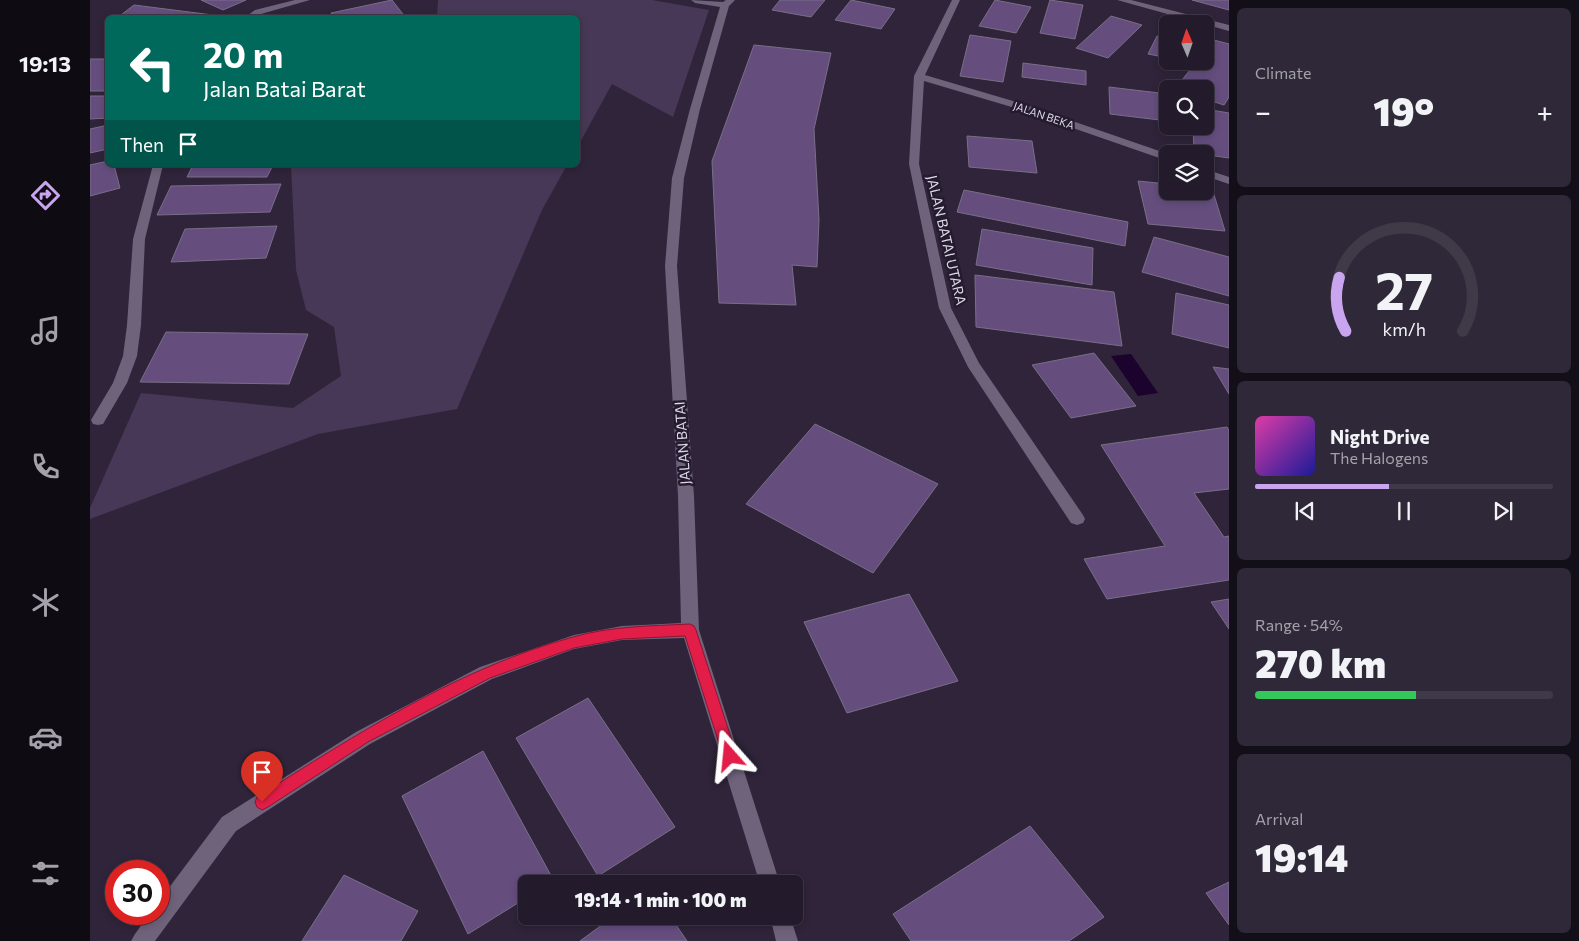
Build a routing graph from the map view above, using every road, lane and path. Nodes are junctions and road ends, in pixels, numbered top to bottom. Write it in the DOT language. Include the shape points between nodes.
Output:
graph roads {
  1 [pos="306,0"];
  2 [pos="695,0"];
  3 [pos="956,0"];
  4 [pos="1121,0"];
  5 [pos="728,3"];
  6 [pos="253,15"];
  7 [pos="1229,28"];
  8 [pos="918,76"];
  9 [pos="1159,155"];
  10 [pos="157,167"];
  11 [pos="1214,175"];
  12 [pos="1229,181"];
  13 [pos="98,420"];
  14 [pos="1077,518"];
  15 [pos="690,630"];
  16 [pos="767,875"];
  17 [pos="783,925"];
  18 [pos="142,941"];
  19 [pos="787,941"];
  1 -- 6 [label="street"];
  2 -- 5 [label="street"];
  3 -- 8 [label="street, JALAN BATAI UTARA"];
  4 -- 7 [label="street"];
  5 -- 15 [label="street, JALAN BATAI" via="695,109 678,178 671,266 686,496"];
  8 -- 9 [label="street, JALAN BEKA" via="1020,106"];
  8 -- 14 [label="street, JALAN BATAI UTARA" via="914,164 945,308 973,364"];
  10 -- 13 [label="street" via="139,239 130,356 120,383"];
  11 -- 12 [label="street"];
  15 -- 16 [label="street, JALAN BATAI"];
  15 -- 18 [label="street" via="622,633 574,642 486,673 363,738 229,824"];
  17 -- 19 [label="street"];
}
